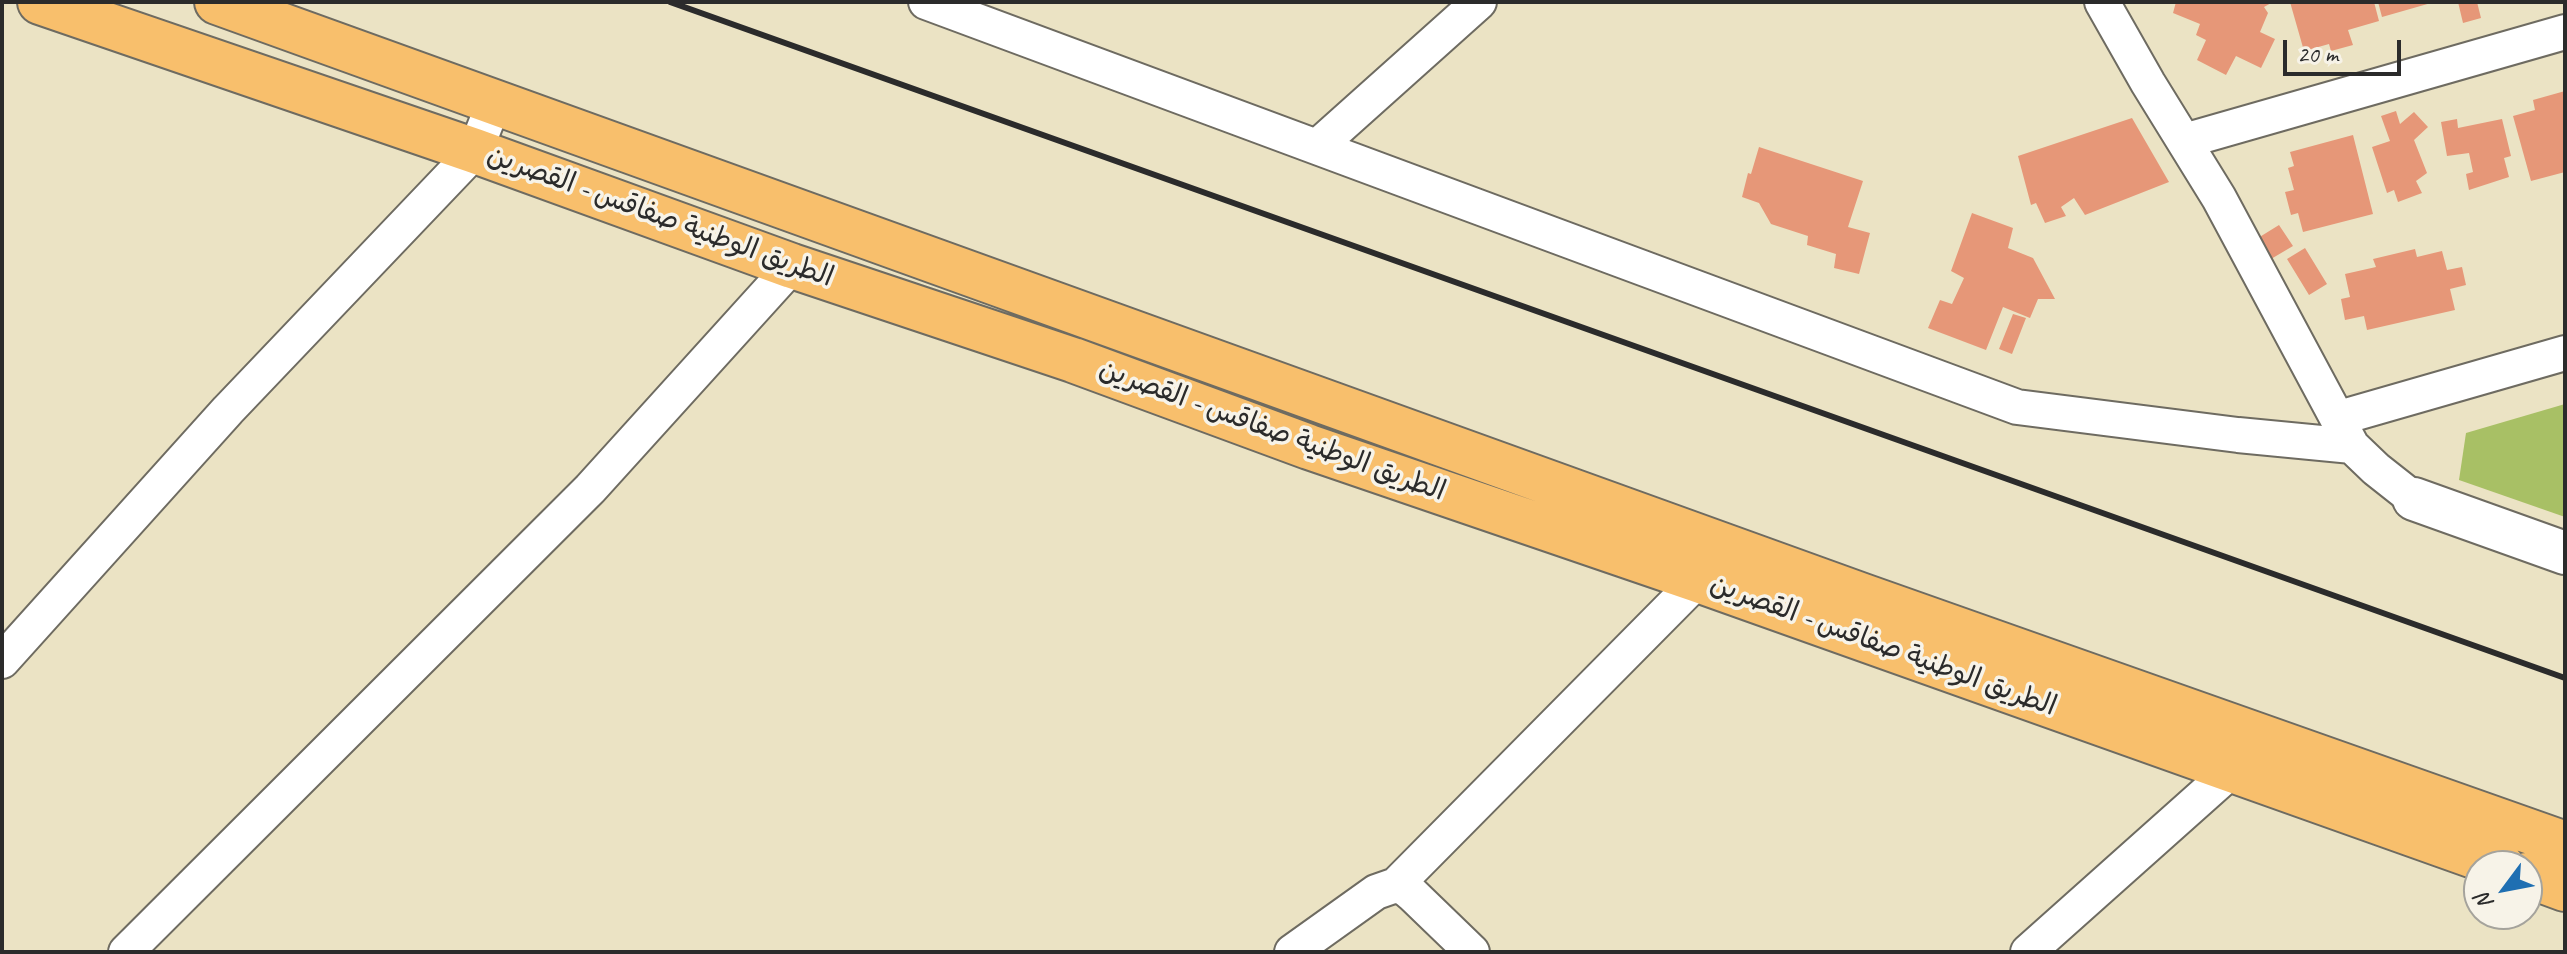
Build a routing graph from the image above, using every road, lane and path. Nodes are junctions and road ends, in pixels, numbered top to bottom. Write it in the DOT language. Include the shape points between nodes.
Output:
graph roads {
  1 [pos="40,2"];
  2 [pos="217,2"];
  3 [pos="928,2"];
  4 [pos="1479,2"];
  5 [pos="2102,2"];
  6 [pos="2565,32"];
  7 [pos="494,103"];
  8 [pos="2184,141"];
  9 [pos="1317,147"];
  10 [pos="475,151"];
  11 [pos="792,266"];
  12 [pos="2565,353"];
  13 [pos="1251,375"];
  14 [pos="1236,421"];
  15 [pos="2346,432"];
  16 [pos="2414,499"];
  17 [pos="2565,553"];
  18 [pos="1698,580"];
  19 [pos="2,661"];
  20 [pos="2095,699"];
  21 [pos="2232,770"];
  22 [pos="2565,844"];
  23 [pos="2463,852"];
  24 [pos="2543,881"];
  25 [pos="1396,885"];
  26 [pos="2565,889"];
  27 [pos="126,952"];
  28 [pos="1292,952"];
  29 [pos="1472,952"];
  30 [pos="2028,952"];
  1 -- 10 [label="main road, الطريق الوطنية صفاقس - القصرين"];
  2 -- 7 [label="main road, الطريق الوطنية صفاقس - القصرين"];
  3 -- 9 [label="street"];
  4 -- 9 [label="street"];
  5 -- 8 [label="street"];
  6 -- 8 [label="street"];
  7 -- 10 [label="street"];
  7 -- 13 [label="main road, الطريق الوطنية صفاقس - القصرين"];
  8 -- 15 [label="street"];
  9 -- 15 [label="street" via="2017,407 2238,435"];
  10 -- 11 [label="main road, الطريق الوطنية صفاقس - القصرين"];
  10 -- 19 [label="street" via="228,410"];
  11 -- 14 [label="main road, الطريق الوطنية صفاقس - القصرين"];
  11 -- 27 [label="street" via="590,489"];
  12 -- 15 [label="street"];
  13 -- 14 [label="main road"];
  13 -- 20 [label="main road, الطريق الوطنية صفاقس - القصرين"];
  14 -- 18 [label="main road, الطريق الوطنية صفاقس - القصرين"];
  15 -- 16 [label="street" via="2376,469"];
  16 -- 17 [label="street"];
  18 -- 20 [label="main road, الطريق الوطنية صفاقس - القصرين"];
  18 -- 25 [label="street"];
  20 -- 21 [label="main road, الطريق الوطنية صفاقس - القصرين"];
  20 -- 22 [label="main road, الطريق الوطنية صفاقس - القصرين"];
  21 -- 23 [label="main road, الطريق الوطنية صفاقس - القصرين"];
  21 -- 30 [label="street"];
  24 -- 26 [label="main road"];
  25 -- 28 [label="street" via="1376,892"];
  25 -- 29 [label="street"];
}
